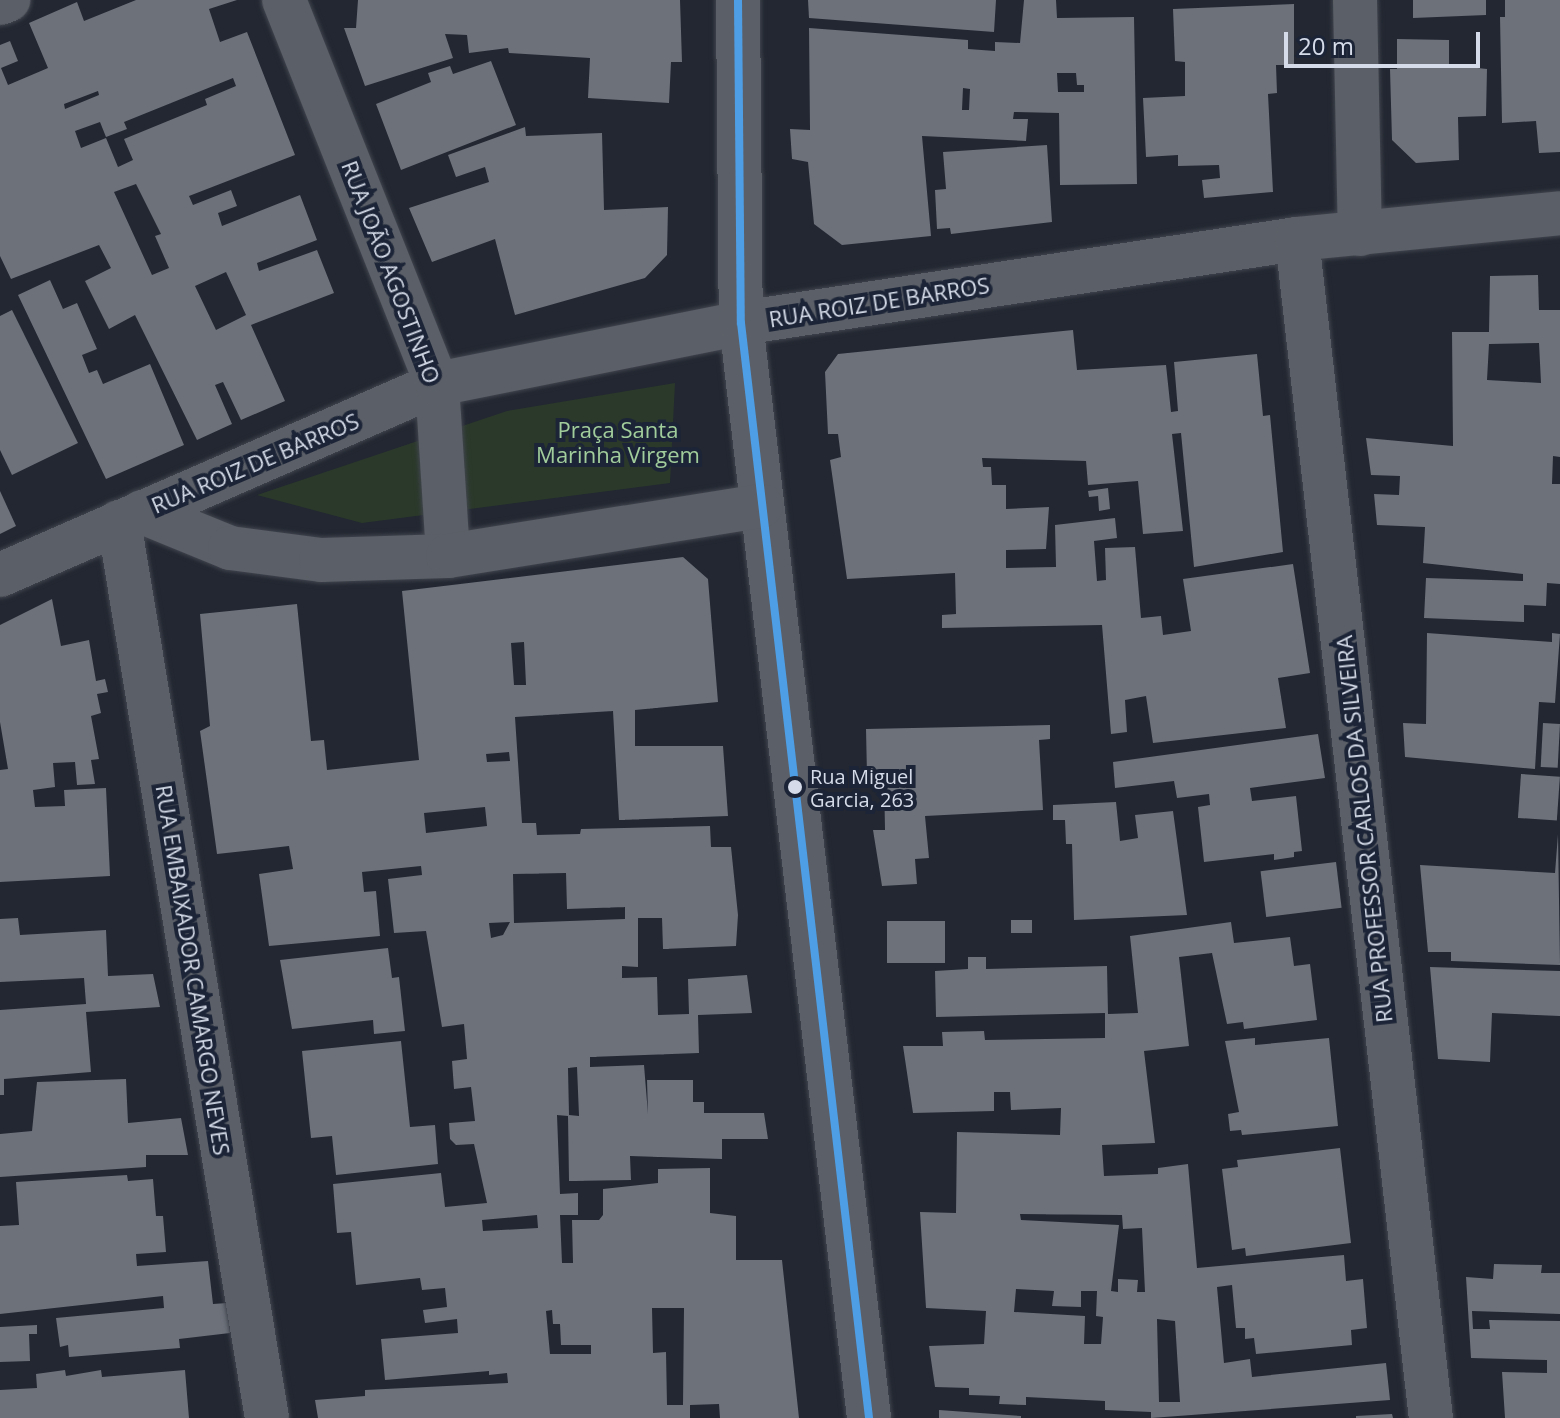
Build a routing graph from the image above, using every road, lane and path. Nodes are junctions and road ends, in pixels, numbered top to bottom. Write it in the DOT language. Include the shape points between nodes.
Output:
graph roads {
  1 [pos="8,0"];
  2 [pos="284,0"];
  3 [pos="738,0"];
  4 [pos="1355,0"];
  5 [pos="0,3"];
  6 [pos="1560,213"];
  7 [pos="1360,234"];
  8 [pos="1297,239"];
  9 [pos="741,323"];
  10 [pos="437,384"];
  11 [pos="761,506"];
  12 [pos="131,517"];
  13 [pos="448,556"];
  14 [pos="0,575"];
  15 [pos="267,1418"];
  16 [pos="869,1418"];
  17 [pos="1431,1418"];
  1 -- 5 [label="street"];
  2 -- 10 [label="street, RUA JOÃO AGOSTINHO"];
  3 -- 9 [label="street"];
  4 -- 7 [label="street"];
  6 -- 7 [label="street, RUA ROIZ DE BARROS"];
  7 -- 8 [label="street, RUA ROIZ DE BARROS"];
  8 -- 9 [label="street, RUA ROIZ DE BARROS"];
  8 -- 17 [label="street, RUA PROFESSOR CARLOS DA SILVEIRA"];
  9 -- 10 [label="street, RUA ROIZ DE BARROS"];
  9 -- 11 [label="street"];
  10 -- 12 [label="street, RUA ROIZ DE BARROS"];
  10 -- 13 [label="street, RUA JOÃO AGOSTINHO"];
  11 -- 13 [label="street"];
  11 -- 16 [label="street"];
  12 -- 13 [label="street" via="230,548 321,560"];
  12 -- 14 [label="street, RUA ROIZ DE BARROS"];
  12 -- 15 [label="street, RUA EMBAIXADOR CAMARGO NEVES"];
}
